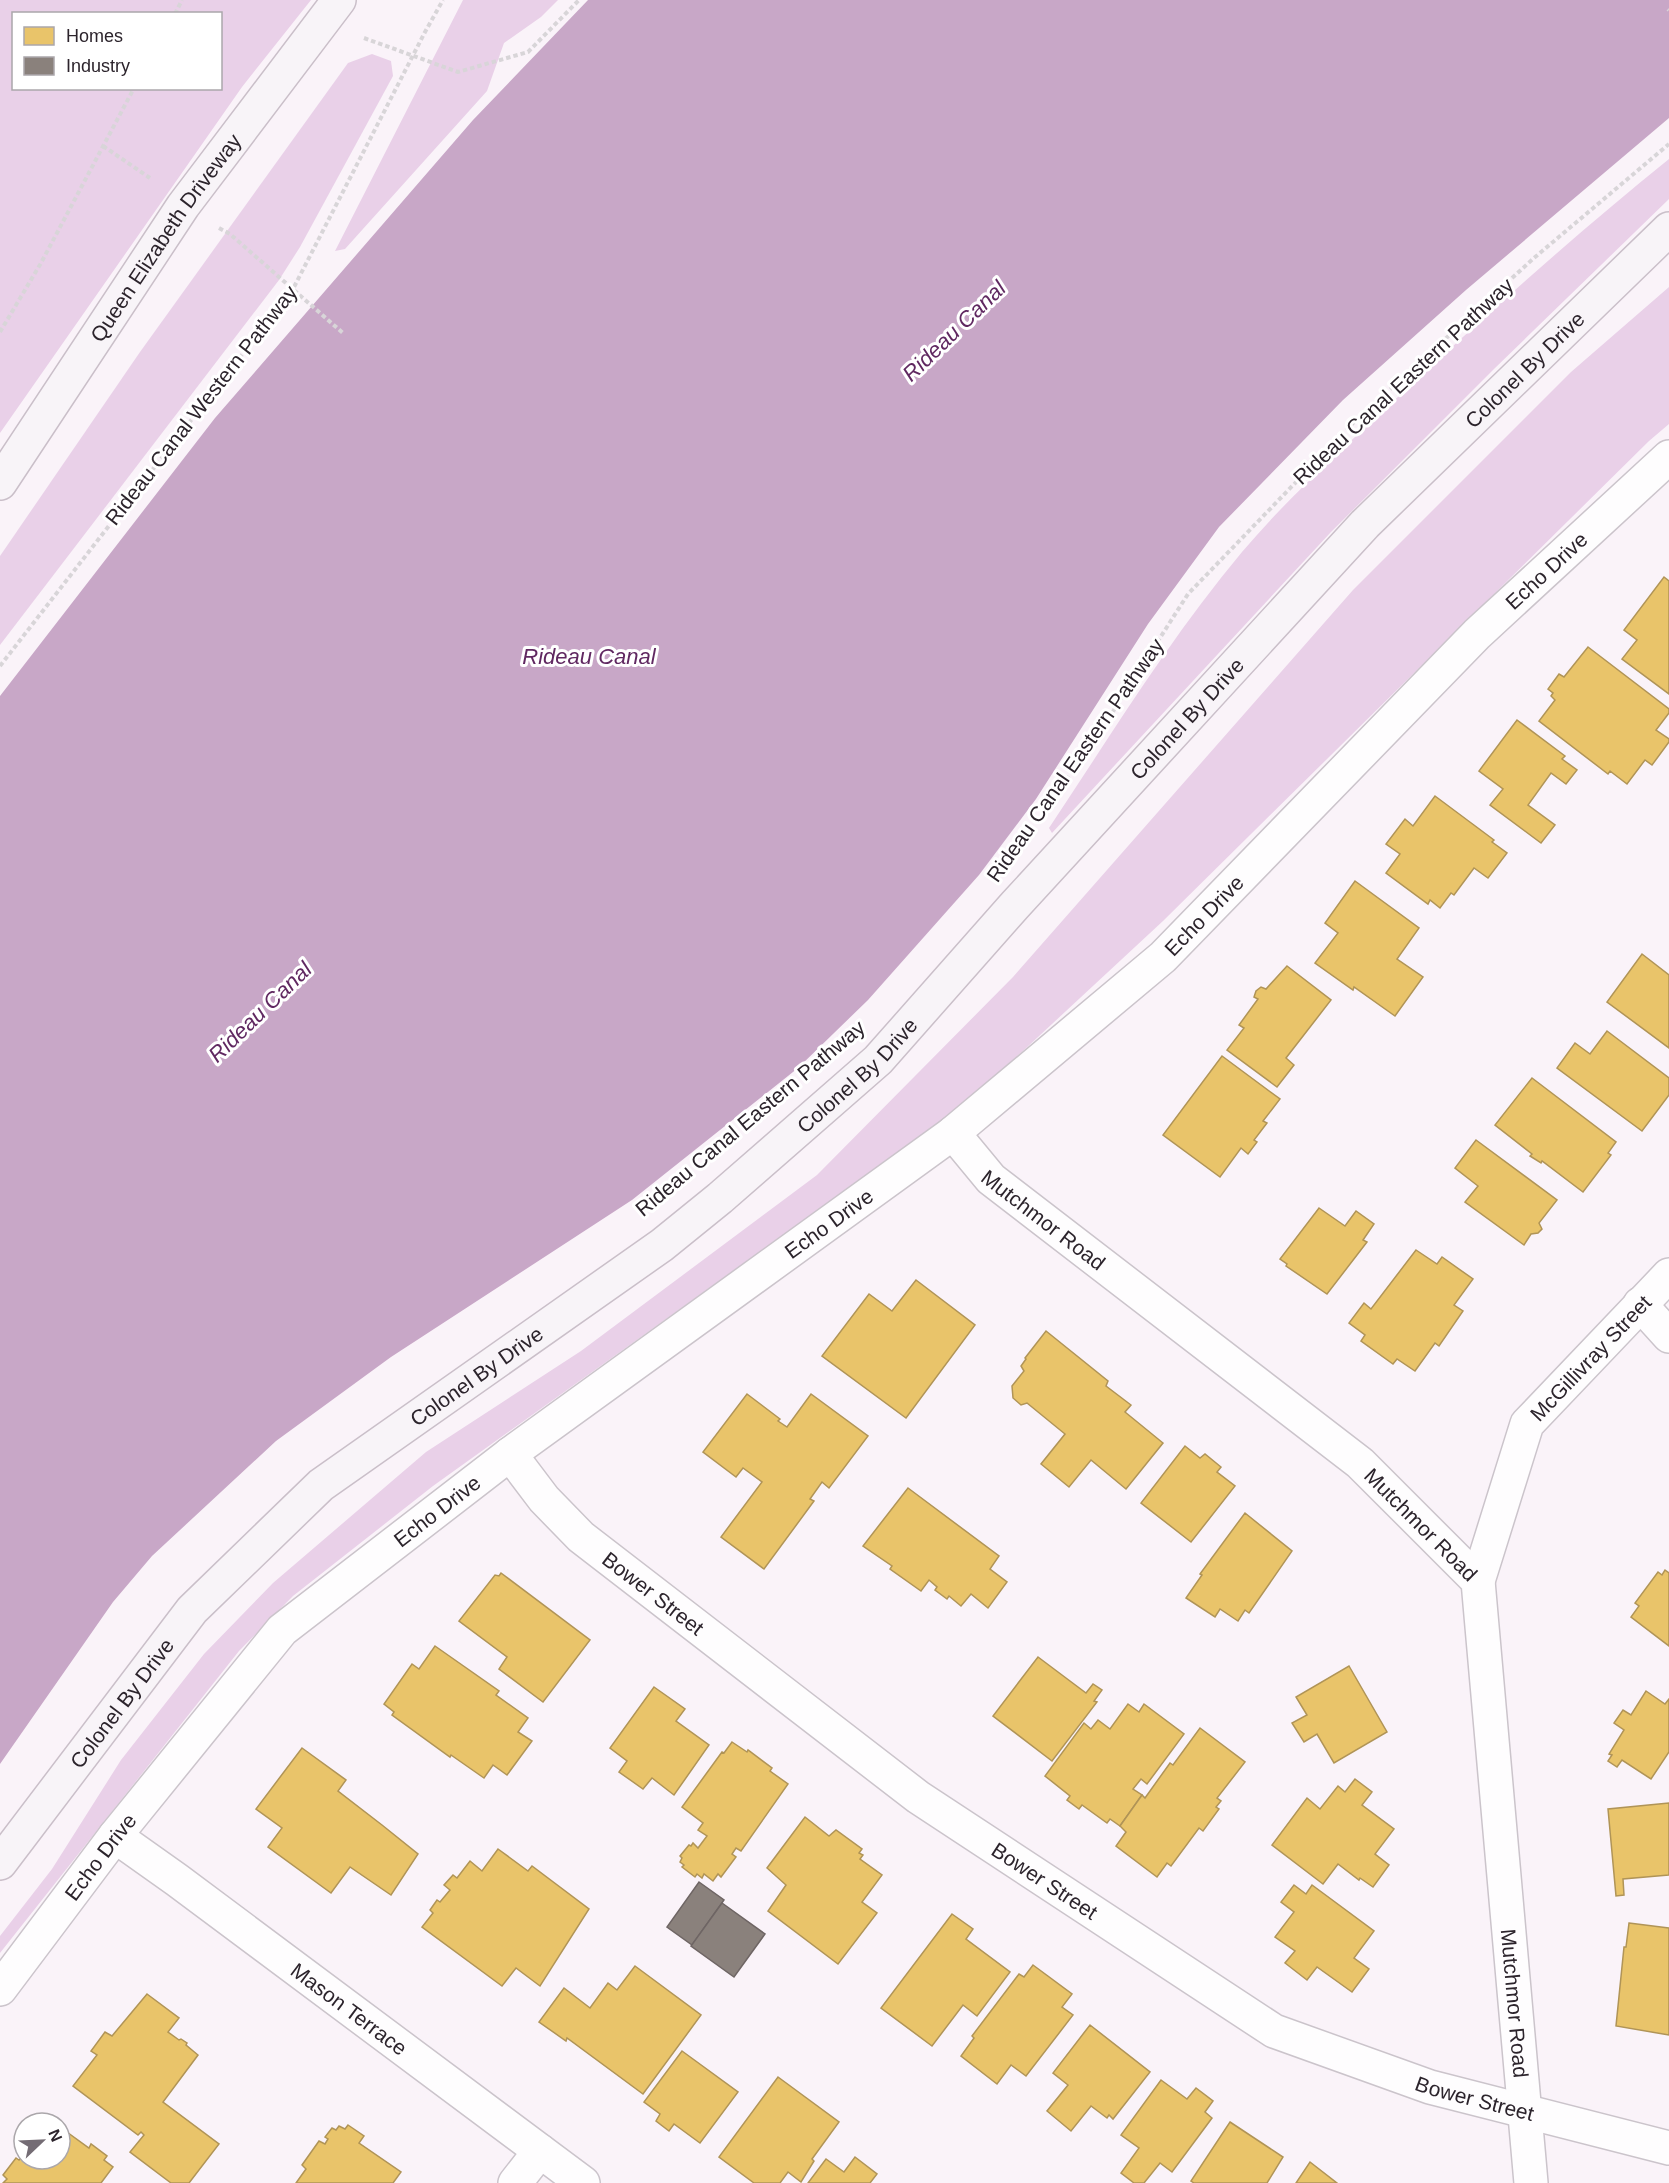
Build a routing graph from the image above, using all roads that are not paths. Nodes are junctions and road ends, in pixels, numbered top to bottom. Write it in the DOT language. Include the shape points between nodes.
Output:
graph roads {
  1 [pos="334,7"];
  2 [pos="1669,229"];
  3 [pos="1669,457"];
  4 [pos="0,483"];
  5 [pos="953,1134"];
  6 [pos="1669,1275"];
  7 [pos="1640,1304"];
  8 [pos="1669,1336"];
  9 [pos="510,1454"];
  10 [pos="1478,1581"];
  11 [pos="115,1836"];
  12 [pos="0,1863"];
  13 [pos="0,1989"];
  14 [pos="1524,2110"];
  15 [pos="1669,2148"];
  16 [pos="540,2151"];
  17 [pos="515,2183"];
  18 [pos="583,2183"];
  19 [pos="1531,2183"];
  1 -- 4 [label="main road, Queen Elizabeth Driveway" via="184,204"];
  2 -- 12 [label="main road, Colonel By Drive" via="1365,524 878,1060 662,1245 321,1485 200,1602"];
  3 -- 5 [label="street, Echo Drive" via="1477,634 1163,957"];
  5 -- 9 [label="street, Echo Drive"];
  5 -- 10 [label="street, Mutchmor Road" via="991,1179 1360,1463"];
  6 -- 7 [label="street, McGillivray Street"];
  7 -- 8 [label="street"];
  7 -- 10 [label="street, McGillivray Street" via="1527,1424"];
  9 -- 11 [label="street, Echo Drive" via="282,1630"];
  9 -- 14 [label="street, Bower Street" via="544,1499 581,1537 918,1797 1274,2031 1430,2087"];
  10 -- 14 [label="street, Mutchmor Road"];
  11 -- 13 [label="street, Echo Drive"];
  11 -- 16 [label="street, Mason Terrace"];
  14 -- 15 [label="street, Bower Street"];
  14 -- 19 [label="street, Mutchmor Road"];
  16 -- 17 [label="street"];
  16 -- 18 [label="street, Mason Terrace"];
}
